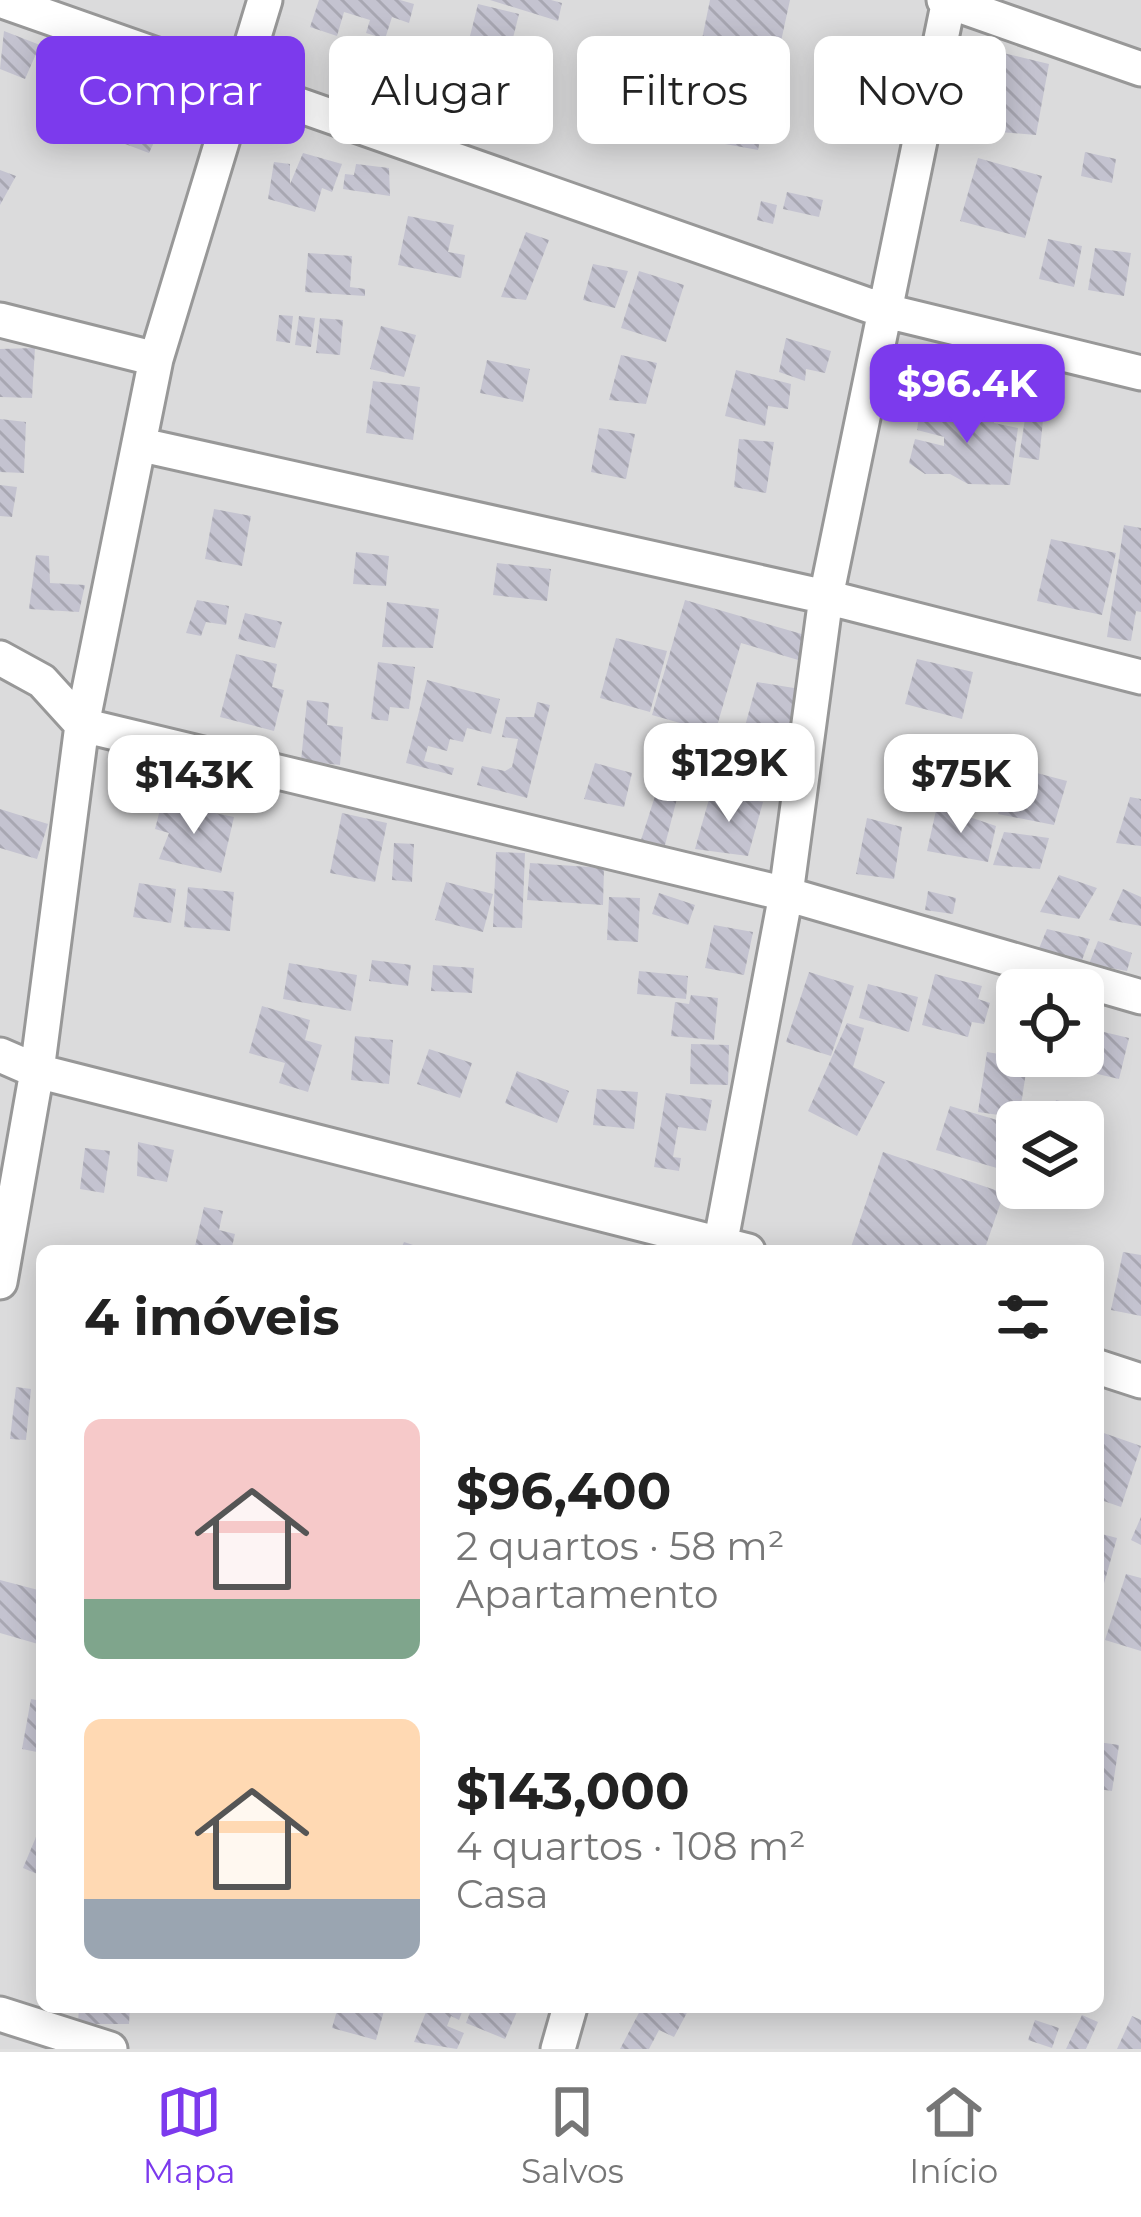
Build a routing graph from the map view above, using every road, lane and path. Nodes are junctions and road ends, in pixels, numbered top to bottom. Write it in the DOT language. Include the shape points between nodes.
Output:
graph roads {
  1 [pos="0,0"];
  2 [pos="266,0"];
  3 [pos="947,0"];
  4 [pos="102,36"];
  5 [pos="255,36"];
  6 [pos="1141,69"];
  7 [pos="305,108"];
  8 [pos="222,144"];
  9 [pos="882,310"];
  10 [pos="0,320"];
  11 [pos="156,359"];
  12 [pos="1141,373"];
  13 [pos="142,445"];
  14 [pos="826,597"];
  15 [pos="0,658"];
  16 [pos="1141,677"];
  17 [pos="82,725"];
  18 [pos="786,894"];
  19 [pos="1141,997"];
  20 [pos="0,1055"];
  21 [pos="37,1071"];
  22 [pos="717,1245"];
  23 [pos="729,1245"];
  24 [pos="0,1282"];
  25 [pos="1104,1368"];
  26 [pos="1141,1381"];
  27 [pos="568,2013"];
  28 [pos="0,2014"];
  29 [pos="110,2049"];
  30 [pos="558,2049"];
  1 -- 4 [label="street"];
  2 -- 5 [label="street"];
  3 -- 6 [label="street"];
  3 -- 9 [label="street"];
  7 -- 9 [label="street"];
  8 -- 11 [label="street"];
  9 -- 12 [label="street"];
  9 -- 14 [label="street"];
  10 -- 11 [label="street"];
  11 -- 13 [label="street"];
  13 -- 14 [label="street"];
  13 -- 17 [label="street"];
  14 -- 16 [label="street"];
  14 -- 18 [label="street"];
  15 -- 17 [label="street" via="42,681"];
  17 -- 18 [label="street"];
  17 -- 21 [label="street"];
  18 -- 19 [label="street"];
  18 -- 23 [label="street"];
  20 -- 21 [label="street"];
  21 -- 22 [label="street"];
  21 -- 24 [label="street"];
  25 -- 26 [label="street"];
  27 -- 30 [label="street"];
  28 -- 29 [label="street"];
}
